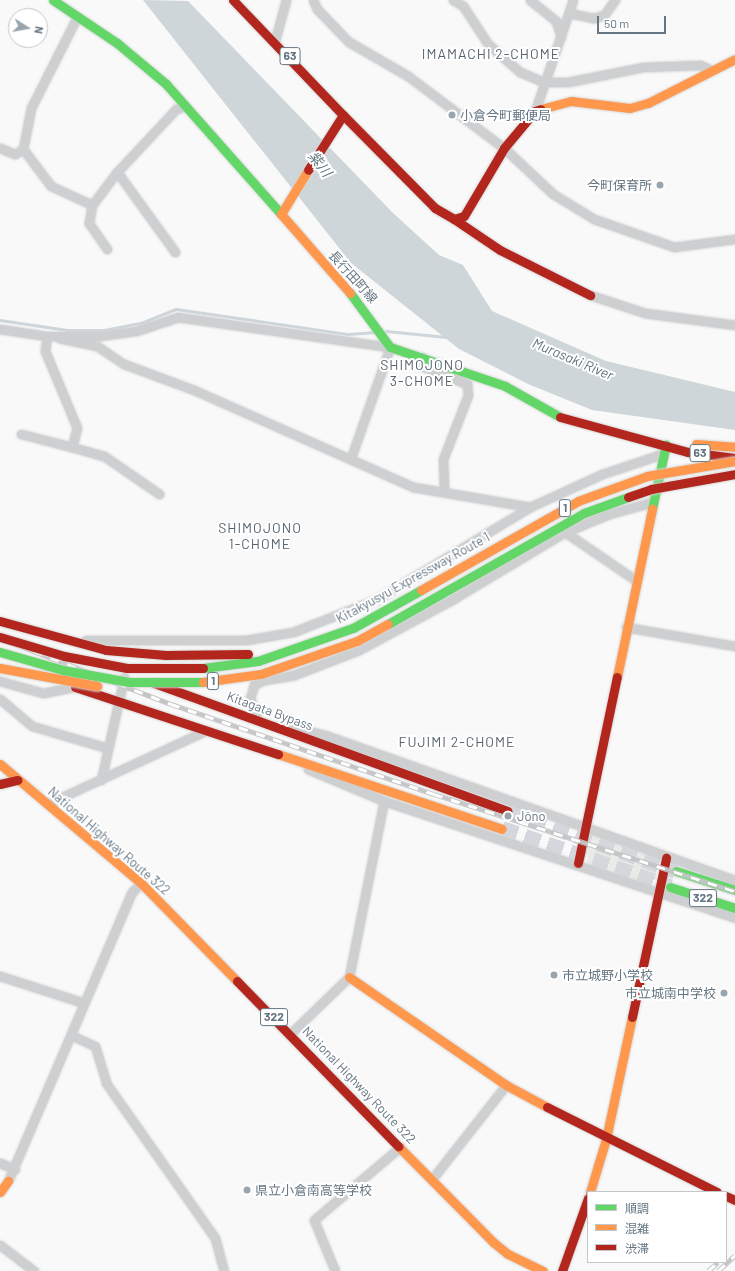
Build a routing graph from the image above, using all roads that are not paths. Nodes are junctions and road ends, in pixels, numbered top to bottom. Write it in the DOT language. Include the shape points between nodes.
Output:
graph roads {
  1 [pos="53,0"];
  2 [pos="233,0"];
  3 [pos="286,0"];
  4 [pos="313,0"];
  5 [pos="453,0"];
  6 [pos="530,0"];
  7 [pos="573,0"];
  8 [pos="615,0"];
  9 [pos="569,13"];
  10 [pos="77,17"];
  11 [pos="561,37"];
  12 [pos="275,40"];
  13 [pos="735,59"];
  14 [pos="712,70"];
  15 [pos="544,82"];
  16 [pos="186,106"];
  17 [pos="535,111"];
  18 [pos="341,117"];
  19 [pos="0,148"];
  20 [pos="504,148"];
  21 [pos="23,149"];
  22 [pos="117,172"];
  23 [pos="92,205"];
  24 [pos="281,214"];
  25 [pos="454,219"];
  26 [pos="735,239"];
  27 [pos="107,249"];
  28 [pos="175,252"];
  29 [pos="590,295"];
  30 [pos="735,325"];
  31 [pos="0,329"];
  32 [pos="52,336"];
  33 [pos="390,347"];
  34 [pos="422,357"];
  35 [pos="21,434"];
  36 [pos="666,444"];
  37 [pos="72,447"];
  38 [pos="735,448"];
  39 [pos="662,454"];
  40 [pos="351,458"];
  41 [pos="735,460"];
  42 [pos="735,474"];
  43 [pos="444,492"];
  44 [pos="159,494"];
  45 [pos="653,502"];
  46 [pos="530,508"];
  47 [pos="565,532"];
  48 [pos="635,580"];
  49 [pos="411,596"];
  50 [pos="0,621"];
  51 [pos="626,626"];
  52 [pos="0,628"];
  53 [pos="0,637"];
  54 [pos="131,638"];
  55 [pos="42,643"];
  56 [pos="735,646"];
  57 [pos="0,652"];
  58 [pos="0,661"];
  59 [pos="0,668"];
  60 [pos="125,673"];
  61 [pos="261,674"];
  62 [pos="0,681"];
  63 [pos="73,686"];
  64 [pos="0,699"];
  65 [pos="119,702"];
  66 [pos="256,720"];
  67 [pos="205,731"];
  68 [pos="252,747"];
  69 [pos="107,748"];
  70 [pos="0,764"];
  71 [pos="18,780"];
  72 [pos="101,780"];
  73 [pos="0,784"];
  74 [pos="384,801"];
  75 [pos="47,804"];
  76 [pos="508,812"];
  77 [pos="584,826"];
  78 [pos="502,830"];
  79 [pos="666,858"];
  80 [pos="578,863"];
  81 [pos="676,871"];
  82 [pos="735,880"];
  83 [pos="140,883"];
  84 [pos="670,887"];
  85 [pos="735,890"];
  86 [pos="658,891"];
  87 [pos="735,908"];
  88 [pos="735,918"];
  89 [pos="0,976"];
  90 [pos="348,977"];
  91 [pos="84,1003"];
  92 [pos="291,1033"];
  93 [pos="71,1035"];
  94 [pos="506,1085"];
  95 [pos="606,1140"];
  96 [pos="400,1147"];
  97 [pos="0,1163"];
  98 [pos="15,1169"];
  99 [pos="432,1179"];
  100 [pos="8,1182"];
  101 [pos="590,1191"];
  102 [pos="715,1191"];
  103 [pos="0,1192"];
  104 [pos="587,1201"];
  105 [pos="0,1245"];
  106 [pos="34,1271"];
  107 [pos="224,1271"];
  108 [pos="335,1271"];
  109 [pos="543,1271"];
  110 [pos="562,1271"];
  1 -- 10 [label="main road, 長行田町線"];
  2 -- 12 [label="main road, 63"];
  3 -- 12 [label="street"];
  4 -- 20 [label="street" via="317,9 349,42 408,76"];
  5 -- 15 [label="street" via="463,6 488,44 520,72"];
  6 -- 11 [label="street" via="556,21"];
  7 -- 9 [label="street"];
  8 -- 9 [label="street" via="604,15 593,18"];
  9 -- 11 [label="street"];
  10 -- 16 [label="main road, 長行田町線" via="117,43"];
  10 -- 21 [label="street" via="31,108"];
  11 -- 15 [label="street"];
  12 -- 18 [label="main road, 63"];
  13 -- 14 [label="main road"];
  14 -- 15 [label="street" via="700,65 643,67 568,82"];
  14 -- 17 [label="main road" via="648,103 630,108 571,100"];
  15 -- 17 [label="street"];
  16 -- 22 [label="street" via="176,110"];
  16 -- 24 [label="main road, 長行田町線"];
  17 -- 20 [label="main road"];
  18 -- 24 [label="main road"];
  18 -- 25 [label="main road" via="435,208"];
  19 -- 21 [label="street" via="15,154"];
  20 -- 25 [label="main road" via="464,216"];
  20 -- 26 [label="street" via="553,194 624,232 674,247"];
  21 -- 23 [label="street" via="51,186"];
  22 -- 23 [label="street"];
  22 -- 28 [label="street"];
  23 -- 27 [label="street" via="89,224"];
  24 -- 33 [label="main road, 長行田町線" via="373,320"];
  25 -- 29 [label="main road" via="500,250"];
  29 -- 30 [label="street" via="645,313"];
  31 -- 32 [label="street"];
  32 -- 33 [label="street" via="136,331 178,317"];
  32 -- 37 [label="street" via="45,351 77,428"];
  32 -- 40 [label="street" via="66,342 97,346 124,364 194,390"];
  33 -- 34 [label="main road, 63"];
  33 -- 40 [label="street"];
  34 -- 36 [label="main road, 63" via="505,386 560,417"];
  34 -- 43 [label="street" via="419,365 467,384 468,395 443,459"];
  35 -- 37 [label="street"];
  36 -- 38 [label="main road, 63"];
  36 -- 39 [label="main road"];
  36 -- 41 [label="main road, 63" via="688,452"];
  37 -- 44 [label="street" via="104,456"];
  39 -- 45 [label="main road"];
  39 -- 46 [label="street" via="602,474"];
  40 -- 43 [label="street" via="413,487"];
  41 -- 49 [label="main road, Kitakyusyu Expressway Route 1 / 1, bridge" via="647,476 578,501"];
  42 -- 61 [label="main road, Kitakyusyu Expressway Route 1 / 1, bridge" via="651,489 584,513 364,637 322,656"];
  43 -- 46 [label="street"];
  45 -- 47 [label="street" via="609,514"];
  45 -- 48 [label="main road"];
  46 -- 54 [label="street" via="377,598 322,623 246,640"];
  47 -- 48 [label="street"];
  47 -- 66 [label="street" via="455,598 359,650 254,685 250,698"];
  48 -- 51 [label="main road"];
  49 -- 50 [label="main road, bridge" via="321,637 289,647 250,654 166,656 106,650"];
  49 -- 53 [label="main road, Kitakyusyu Expressway Route 1 / 1, bridge" via="321,642 258,661 225,666 127,668 64,656"];
  51 -- 56 [label="street"];
  51 -- 77 [label="main road"];
  52 -- 55 [label="main road, Kitagata Bypass"];
  54 -- 55 [label="street"];
  54 -- 60 [label="street"];
  55 -- 60 [label="main road, Kitagata Bypass"];
  57 -- 61 [label="main road, Kitakyusyu Expressway Route 1 / 1, bridge" via="63,670 129,682 193,684"];
  58 -- 63 [label="main road"];
  59 -- 61 [label="main road, bridge" via="59,682 157,690 226,684"];
  60 -- 65 [label="street"];
  60 -- 66 [label="main road, Kitagata Bypass"];
  62 -- 63 [label="street" via="43,693"];
  63 -- 65 [label="main road"];
  64 -- 69 [label="street" via="32,726"];
  65 -- 67 [label="main road"];
  65 -- 69 [label="street"];
  66 -- 76 [label="main road, Kitagata Bypass"];
  66 -- 77 [label="street" via="314,731"];
  67 -- 68 [label="main road"];
  67 -- 72 [label="street"];
  68 -- 74 [label="street"];
  68 -- 78 [label="main road" via="325,767"];
  69 -- 72 [label="street"];
  70 -- 71 [label="main road, National Highway Route 322 / 322"];
  71 -- 73 [label="main road"];
  71 -- 75 [label="main road, National Highway Route 322 / 322"];
  72 -- 75 [label="street"];
  74 -- 80 [label="street" via="565,863"];
  74 -- 90 [label="street"];
  75 -- 83 [label="main road, National Highway Route 322 / 322"];
  77 -- 79 [label="street"];
  77 -- 80 [label="main road"];
  79 -- 82 [label="street"];
  79 -- 86 [label="main road"];
  80 -- 86 [label="street"];
  81 -- 85 [label="main road, 322"];
  83 -- 91 [label="street" via="132,892"];
  83 -- 92 [label="main road, National Highway Route 322 / 322"];
  84 -- 87 [label="main road, 322"];
  86 -- 88 [label="street"];
  86 -- 95 [label="main road"];
  89 -- 91 [label="street"];
  90 -- 92 [label="street"];
  90 -- 94 [label="main road"];
  91 -- 93 [label="street"];
  92 -- 96 [label="main road, National Highway Route 322 / 322"];
  93 -- 98 [label="street"];
  93 -- 107 [label="street" via="95,1046 106,1083 216,1238"];
  94 -- 95 [label="main road"];
  94 -- 99 [label="street"];
  95 -- 101 [label="main road"];
  95 -- 102 [label="main road"];
  96 -- 99 [label="main road, National Highway Route 322 / 322"];
  96 -- 108 [label="street" via="314,1220"];
  97 -- 98 [label="street"];
  98 -- 100 [label="street"];
  99 -- 109 [label="main road, National Highway Route 322 / 322" via="508,1254"];
  100 -- 103 [label="main road"];
  104 -- 110 [label="main road"];
  105 -- 106 [label="street"];
}
